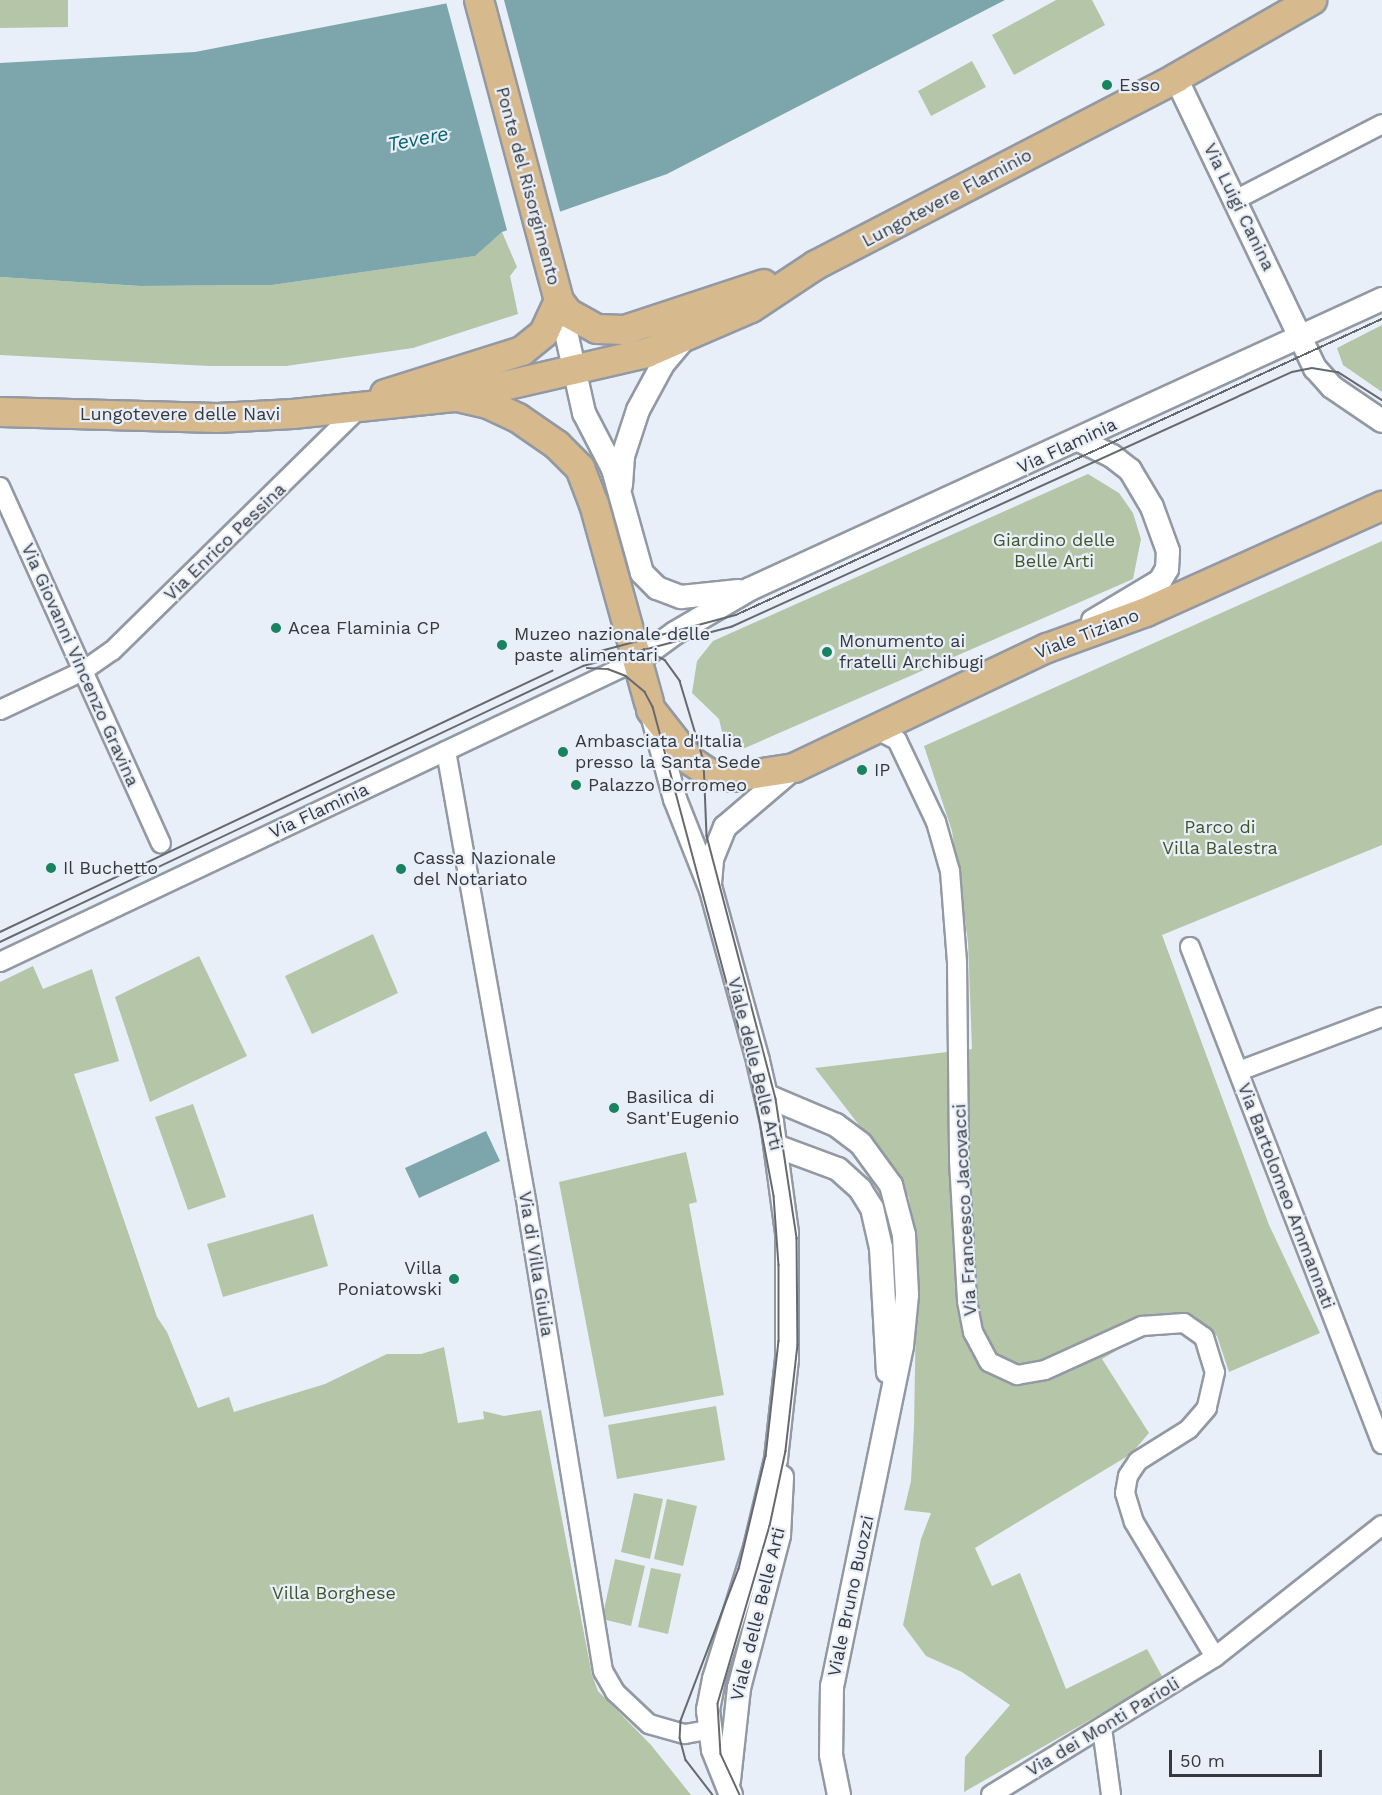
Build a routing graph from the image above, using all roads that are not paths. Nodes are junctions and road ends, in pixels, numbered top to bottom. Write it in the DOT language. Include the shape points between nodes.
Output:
graph roads {
  1 [pos="479,0"];
  2 [pos="1312,0"];
  3 [pos="1176,78"];
  4 [pos="1382,124"];
  5 [pos="1237,198"];
  6 [pos="816,265"];
  7 [pos="1382,299"];
  8 [pos="559,301"];
  9 [pos="1300,337"];
  10 [pos="683,340"];
  11 [pos="574,372"];
  12 [pos="456,397"];
  13 [pos="360,406"];
  14 [pos="0,412"];
  15 [pos="1382,421"];
  16 [pos="1079,440"];
  17 [pos="0,487"];
  18 [pos="608,501"];
  19 [pos="1382,506"];
  20 [pos="750,589"];
  21 [pos="1047,648"];
  22 [pos="638,660"];
  23 [pos="83,670"];
  24 [pos="650,706"];
  25 [pos="0,710"];
  26 [pos="873,728"];
  27 [pos="446,751"];
  28 [pos="794,768"];
  29 [pos="161,843"];
  30 [pos="711,890"];
  31 [pos="1190,947"];
  32 [pos="0,962"];
  33 [pos="1382,1017"];
  34 [pos="1239,1071"];
  35 [pos="767,1096"];
  36 [pos="776,1146"];
  37 [pos="889,1397"];
  38 [pos="779,1437"];
  39 [pos="1382,1444"];
  40 [pos="1382,1525"];
  41 [pos="1215,1657"];
  42 [pos="1102,1728"];
  43 [pos="708,1730"];
  44 [pos="730,1793"];
  45 [pos="839,1795"];
  46 [pos="991,1795"];
  47 [pos="1112,1795"];
  1 -- 8 [label="main road, Ponte del Risorgimento"];
  2 -- 3 [label="main road, Lungotevere Flaminio"];
  3 -- 5 [label="street, Via Luigi Canina"];
  3 -- 6 [label="main road, Lungotevere Flaminio"];
  4 -- 5 [label="street"];
  5 -- 9 [label="street, Via Luigi Canina"];
  6 -- 8 [label="main road" via="688,312 625,330 602,331 583,324"];
  6 -- 10 [label="main road, Lungotevere Flaminio" via="772,297"];
  7 -- 9 [label="street, Via Flaminia"];
  8 -- 11 [label="street, Ponte del Risorgimento"];
  8 -- 13 [label="main road, Lungotevere delle Navi" via="544,333 522,351 410,384"];
  9 -- 15 [label="street, Via Luigi Canina" via="1326,382"];
  9 -- 16 [label="street, Via Flaminia"];
  10 -- 11 [label="main road, Lungotevere Flaminio"];
  10 -- 18 [label="street" via="660,369 633,423"];
  11 -- 12 [label="main road, Lungotevere delle Navi"];
  11 -- 18 [label="street, Ponte del Risorgimento" via="584,413 613,470"];
  12 -- 13 [label="main road, Lungotevere delle Navi"];
  12 -- 18 [label="main road" via="497,408 558,445"];
  13 -- 14 [label="main road, Lungotevere delle Navi" via="217,418"];
  13 -- 23 [label="street, Via Enrico Pessina" via="119,646"];
  16 -- 20 [label="street, Via Flaminia"];
  16 -- 21 [label="street" via="1130,470 1161,528 1168,561 1163,577 1150,589"];
  17 -- 23 [label="street, Via Giovanni Vincenzo Gravina"];
  18 -- 20 [label="street" via="638,564 657,588 697,598"];
  18 -- 22 [label="main road"];
  19 -- 21 [label="main road, Viale Tiziano" via="1146,612"];
  20 -- 22 [label="street"];
  21 -- 26 [label="main road, Viale Tiziano"];
  22 -- 24 [label="main road"];
  22 -- 27 [label="street, Via Flaminia"];
  23 -- 25 [label="street, Via Enrico Pessina"];
  23 -- 29 [label="street, Via Giovanni Vincenzo Gravina"];
  24 -- 28 [label="main road, Viale Tiziano" via="691,761 712,775 736,777"];
  24 -- 30 [label="street" via="675,799"];
  26 -- 28 [label="main road, Viale Tiziano"];
  26 -- 41 [label="street, Via Francesco Jacovacci" via="897,740 936,822 950,871 957,953 958,1146 967,1289 971,1323 980,1349 994,1366 1023,1375 1071,1360 1131,1329 1175,1322 1198,1331 1213,1356 1215,1381 1207,1408 1189,1429 1138,1461 1126,1484 1126,1502 1134,1522"];
  27 -- 32 [label="street, Via Flaminia"];
  27 -- 43 [label="street, Via di Villa Giulia" via="527,1207 603,1671 615,1692 642,1719 685,1734"];
  28 -- 30 [label="street, Viale Tiziano" via="725,827 712,859"];
  30 -- 35 [label="street, Viale delle Belle Arti"];
  31 -- 34 [label="street, Via Bartolomeo Ammannati"];
  33 -- 34 [label="street"];
  34 -- 39 [label="street, Via Bartolomeo Ammannati"];
  35 -- 36 [label="street, Viale delle Belle Arti"];
  35 -- 37 [label="street, Viale Bruno Buozzi" via="845,1130 874,1158 896,1198 904,1235 907,1295 902,1346"];
  36 -- 37 [label="street, Viale Bruno Buozzi" via="838,1169 860,1189 872,1208 881,1248"];
  36 -- 38 [label="street, Viale delle Belle Arti" via="789,1262 787,1359"];
  37 -- 45 [label="street, Viale Bruno Buozzi" via="832,1686 830,1740"];
  38 -- 43 [label="street, Viale delle Belle Arti" via="758,1539 714,1679"];
  38 -- 44 [label="street, Viale delle Belle Arti" via="781,1524 734,1714"];
  40 -- 41 [label="street, Via dei Monti Parioli"];
  41 -- 42 [label="street, Via dei Monti Parioli"];
  42 -- 46 [label="street, Via dei Monti Parioli"];
  42 -- 47 [label="street"];
  43 -- 44 [label="street"];
}
